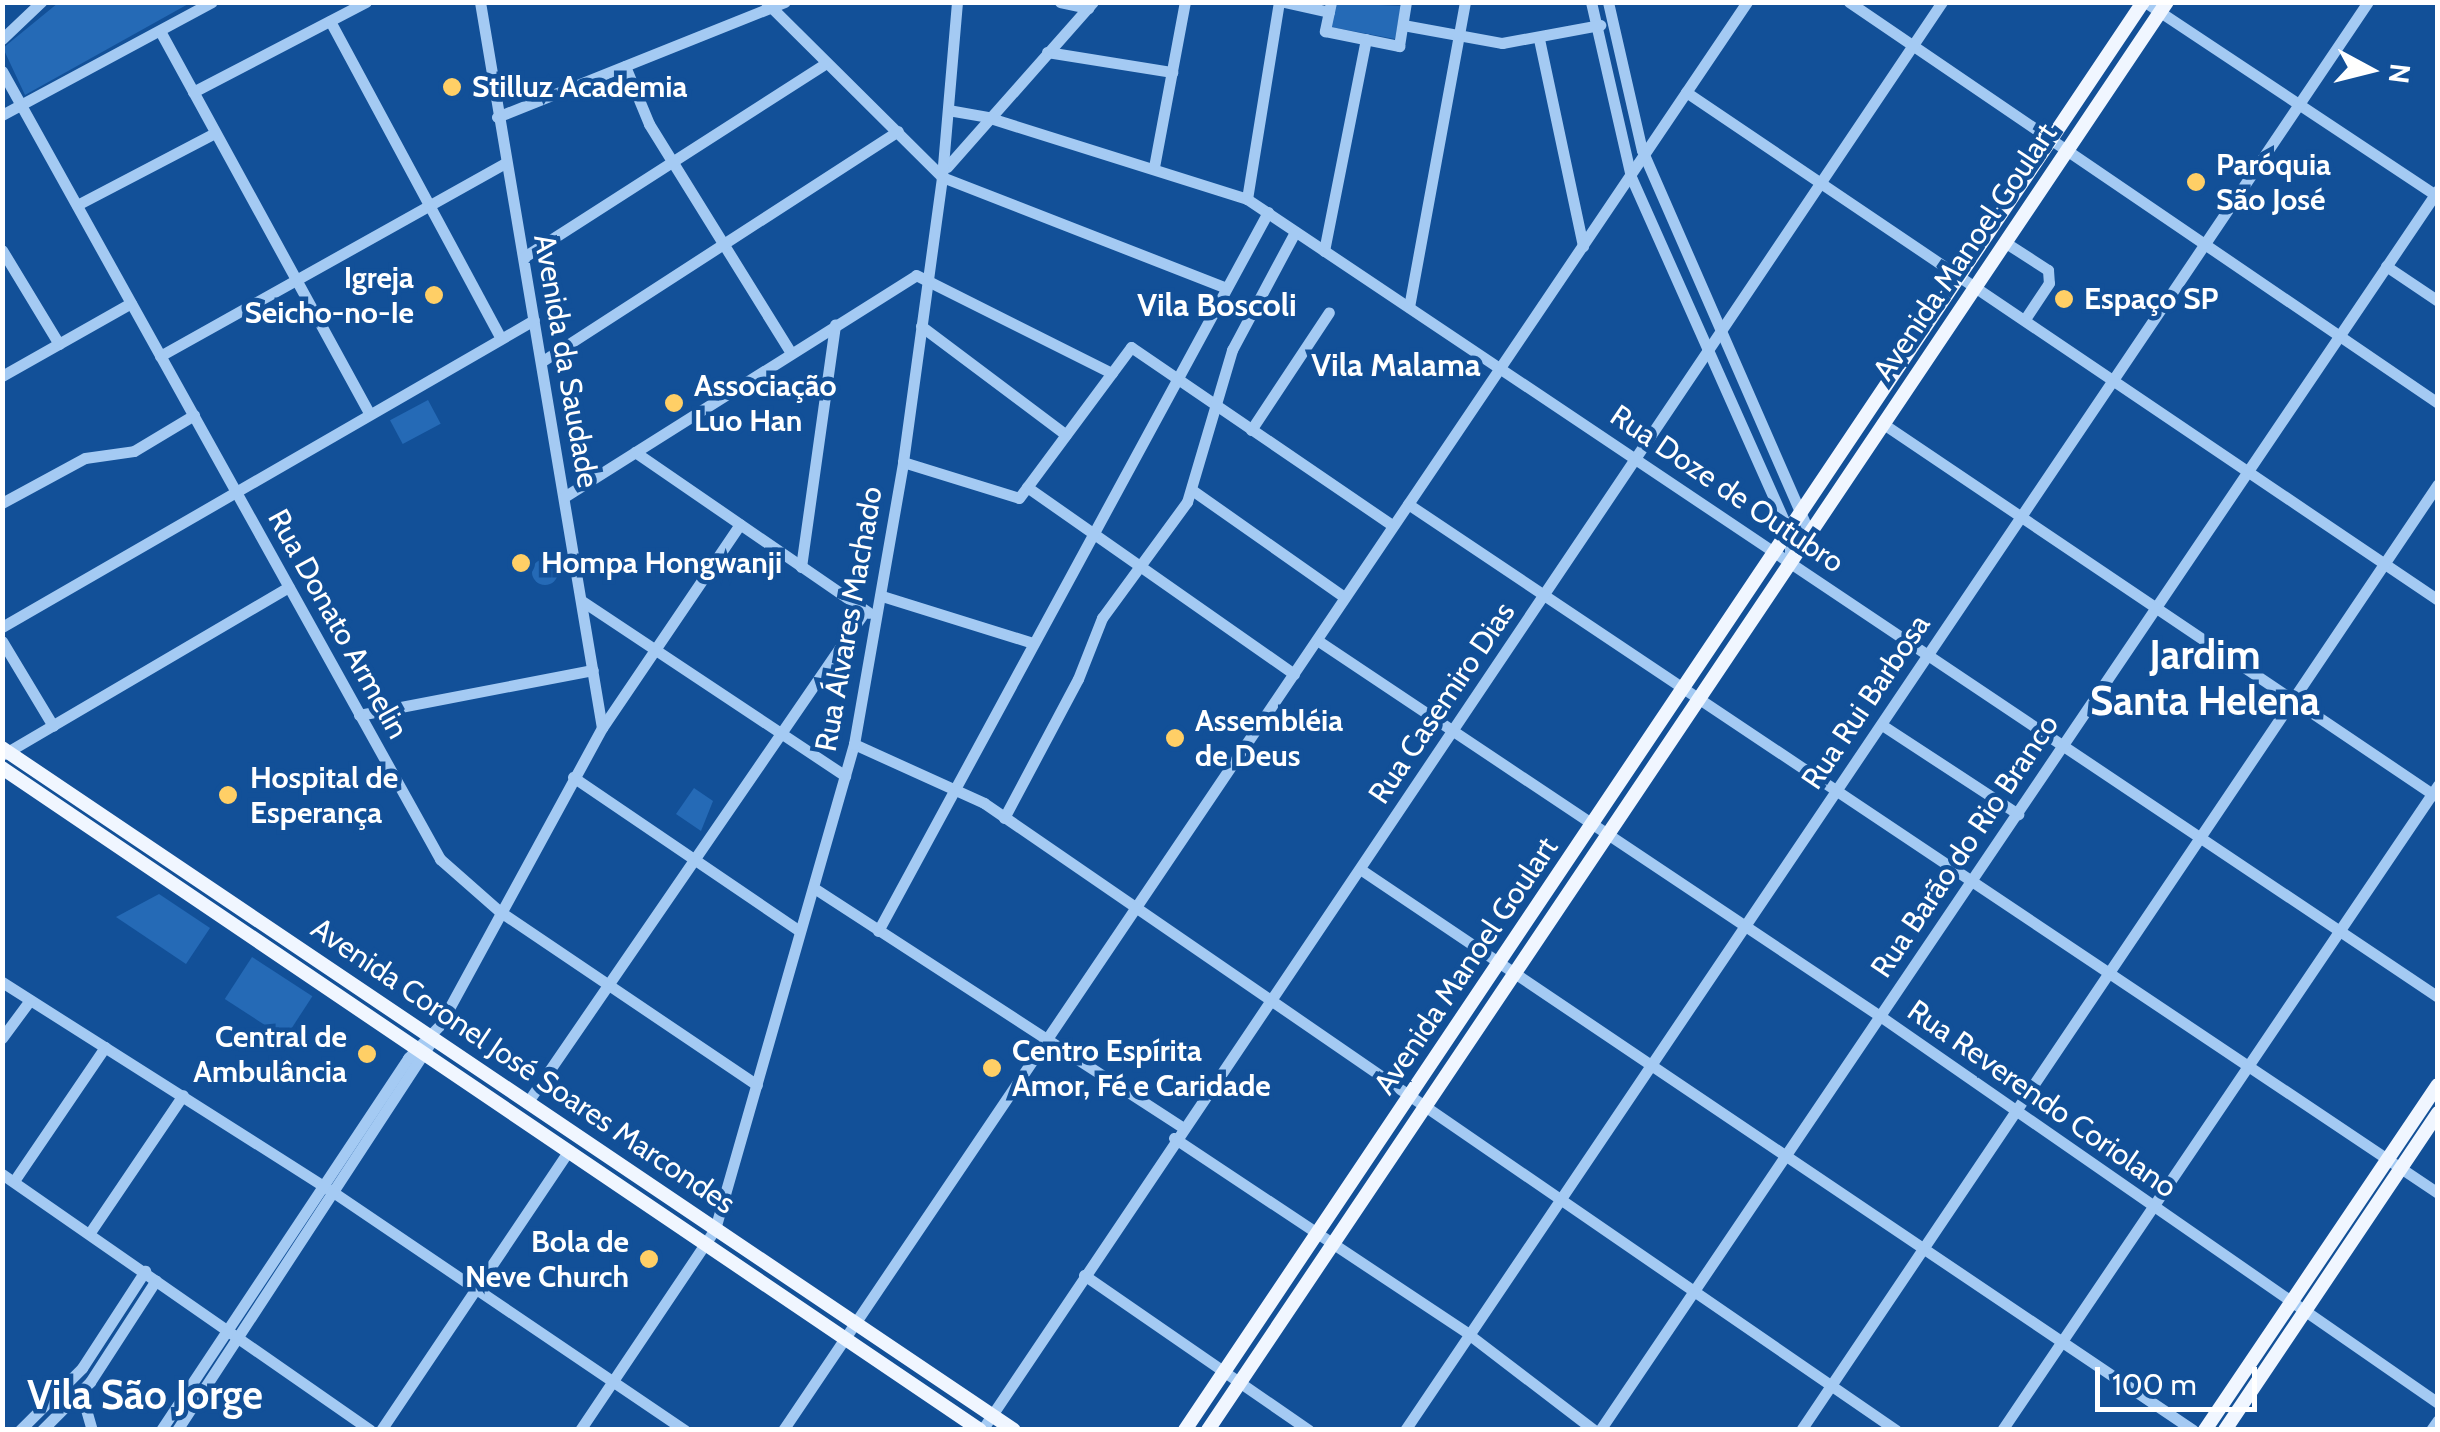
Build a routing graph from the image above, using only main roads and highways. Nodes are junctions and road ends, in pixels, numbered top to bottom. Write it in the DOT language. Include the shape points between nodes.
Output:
graph roads {
  1 [pos="2144,2"];
  2 [pos="2164,8"];
  3 [pos="1784,557"];
  4 [pos="5,751"];
  5 [pos="2,768"];
  6 [pos="1600,832"];
  7 [pos="2438,1085"];
  8 [pos="2438,1114"];
  9 [pos="588,1144"];
  10 [pos="574,1154"];
  11 [pos="2394,1164"];
  12 [pos="981,1430"];
  13 [pos="1014,1430"];
  14 [pos="1185,1430"];
  15 [pos="1208,1430"];
  16 [pos="2205,1430"];
  17 [pos="2225,1430"];
  1 -- 3 [label="main road, Avenida Manoel Goulart" via="1790,534"];
  2 -- 3 [label="main road, Avenida Manoel Goulart" via="1809,533"];
  3 -- 6 [label="main road, Avenida Manoel Goulart" via="1685,690"];
  3 -- 6 [label="main road, Avenida Manoel Goulart" via="1699,699"];
  4 -- 9 [label="main road, Avenida Coronel José Soares Marcondes"];
  5 -- 10 [label="main road, Avenida Coronel José Soares Marcondes"];
  6 -- 14 [label="main road, Avenida Manoel Goulart" via="1498,963"];
  6 -- 15 [label="main road, Avenida Manoel Goulart" via="1515,974"];
  7 -- 11 [label="main road"];
  8 -- 11 [label="main road"];
  9 -- 10 [label="main road"];
  9 -- 13 [label="main road, Avenida Coronel José Soares Marcondes"];
  10 -- 12 [label="main road, Avenida Coronel José Soares Marcondes"];
  11 -- 16 [label="main road"];
  11 -- 17 [label="main road" via="2308,1311"];
}
